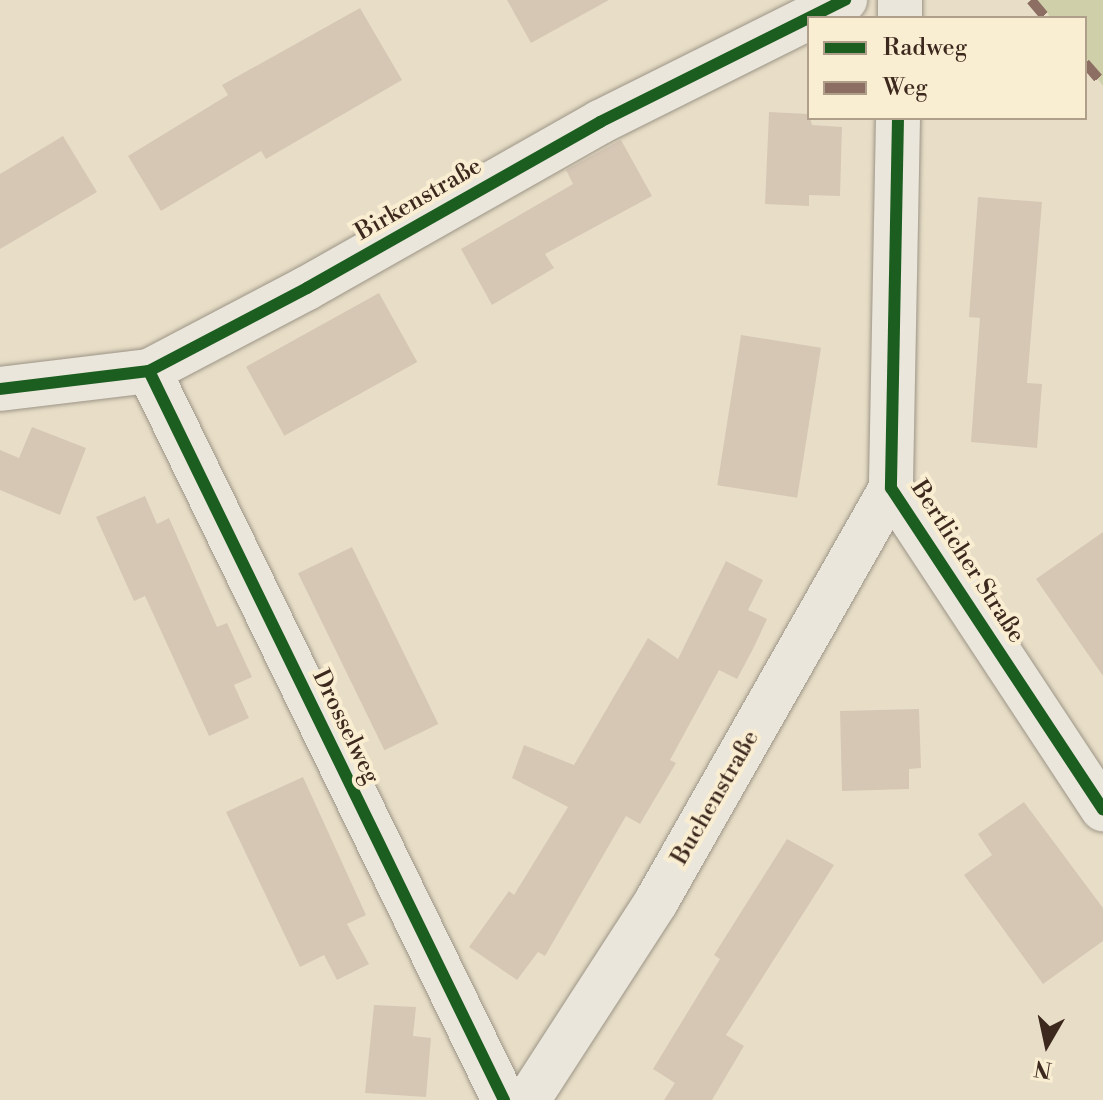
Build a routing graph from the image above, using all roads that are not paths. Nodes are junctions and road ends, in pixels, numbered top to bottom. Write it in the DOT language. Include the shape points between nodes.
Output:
graph roads {
  1 [pos="845,0"];
  2 [pos="813,16"];
  3 [pos="807,19"];
  4 [pos="898,120"];
  5 [pos="149,371"];
  6 [pos="0,389"];
  7 [pos="891,488"];
  8 [pos="1103,809"];
  9 [pos="504,1100"];
  10 [pos="528,1100"];
  1 -- 2 [label="street, Birkenstraße"];
  3 -- 5 [label="street, Birkenstraße" via="600,122"];
  4 -- 7 [label="street, Bertlicher Straße"];
  5 -- 6 [label="street, Birkenstraße"];
  5 -- 9 [label="street, Drosselweg"];
  7 -- 8 [label="street, Bertlicher Straße"];
  7 -- 10 [label="street, Buchenstraße" via="656,902"];
}
